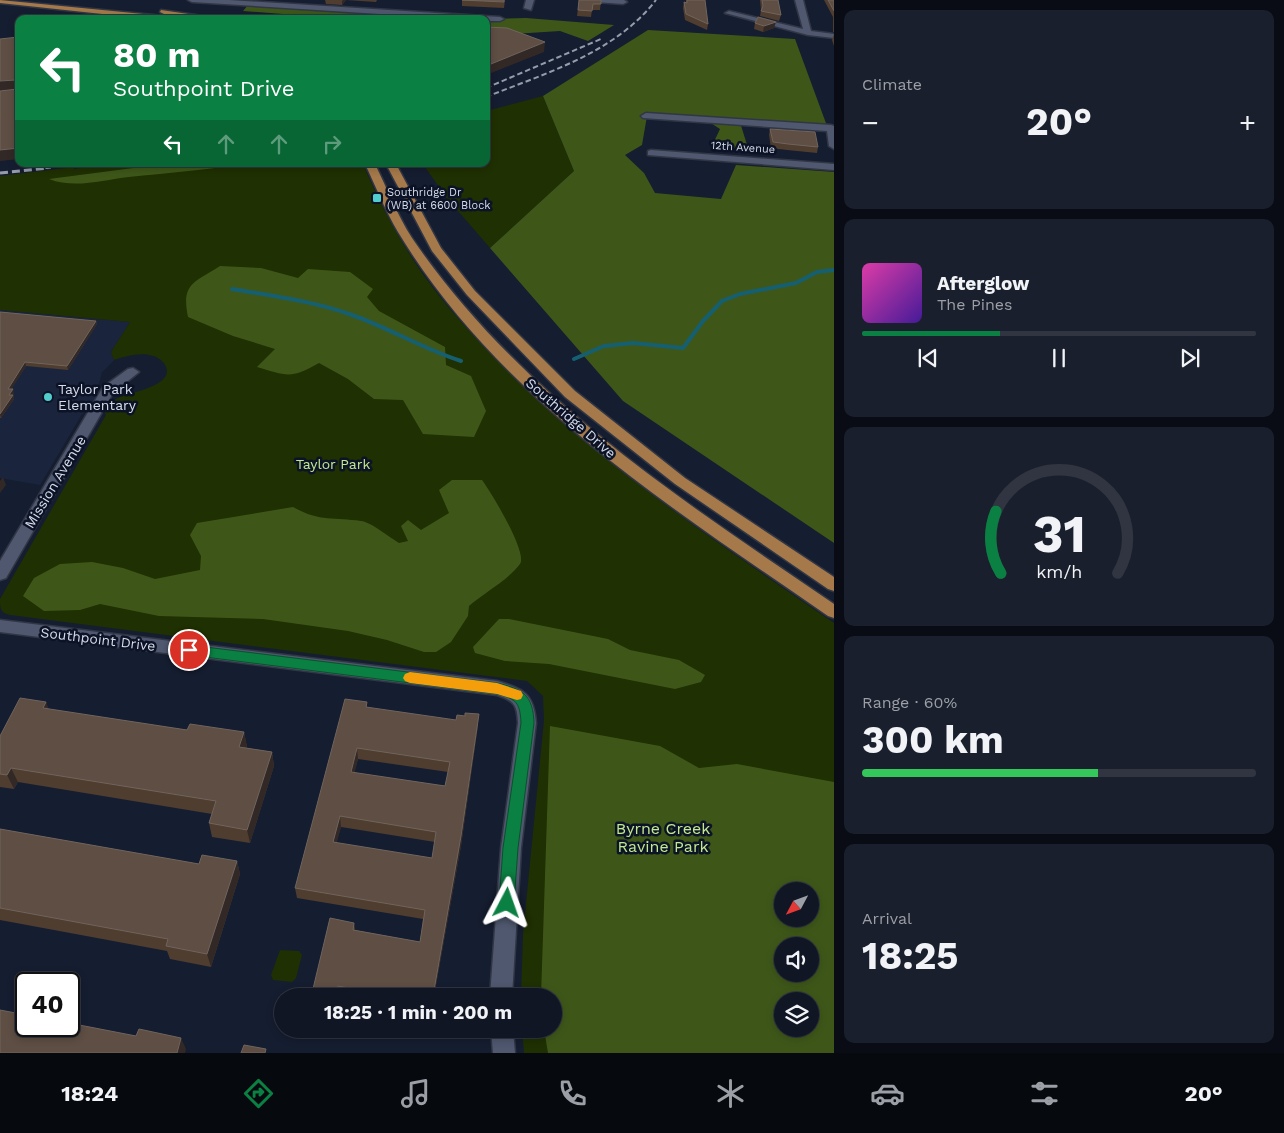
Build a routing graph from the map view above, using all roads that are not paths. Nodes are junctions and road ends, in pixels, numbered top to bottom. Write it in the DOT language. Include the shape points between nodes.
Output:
graph roads {
  1 [pos="49,0"];
  2 [pos="192,0"];
  3 [pos="596,0"];
  4 [pos="799,0"];
  5 [pos="0,1"];
  6 [pos="623,2"];
  7 [pos="299,3"];
  8 [pos="739,7"];
  9 [pos="135,15"];
  10 [pos="175,15"];
  11 [pos="450,15"];
  12 [pos="490,18"];
  13 [pos="500,19"];
  14 [pos="808,33"];
  15 [pos="834,36"];
  16 [pos="646,116"];
  17 [pos="834,146"];
  18 [pos="650,153"];
  19 [pos="371,167"];
  20 [pos="393,167"];
  21 [pos="834,167"];
  22 [pos="133,372"];
  23 [pos="0,574"];
  24 [pos="834,585"];
  25 [pos="834,612"];
  26 [pos="0,626"];
  27 [pos="502,988"];
  28 [pos="503,1038"];
  29 [pos="504,1053"];
  1 -- 10 [label="main road"];
  2 -- 7 [label="street"];
  3 -- 6 [label="street"];
  4 -- 14 [label="street"];
  5 -- 9 [label="main road"];
  7 -- 11 [label="street"];
  8 -- 14 [label="street" via="729,13"];
  12 -- 13 [label="street"];
  14 -- 15 [label="street"];
  16 -- 17 [label="street" via="831,128"];
  18 -- 21 [label="street, 12th Avenue"];
  19 -- 25 [label="main road, Southridge Drive" via="394,215 427,267 512,367 642,478"];
  20 -- 24 [label="main road, Southridge Drive" via="436,249 471,294 570,394 680,481"];
  22 -- 23 [label="street, Mission Avenue" via="108,390"];
  26 -- 27 [label="street, Southpoint Drive" via="497,688 521,698 527,709 527,723 511,848"];
  28 -- 29 [label="street"];
}
